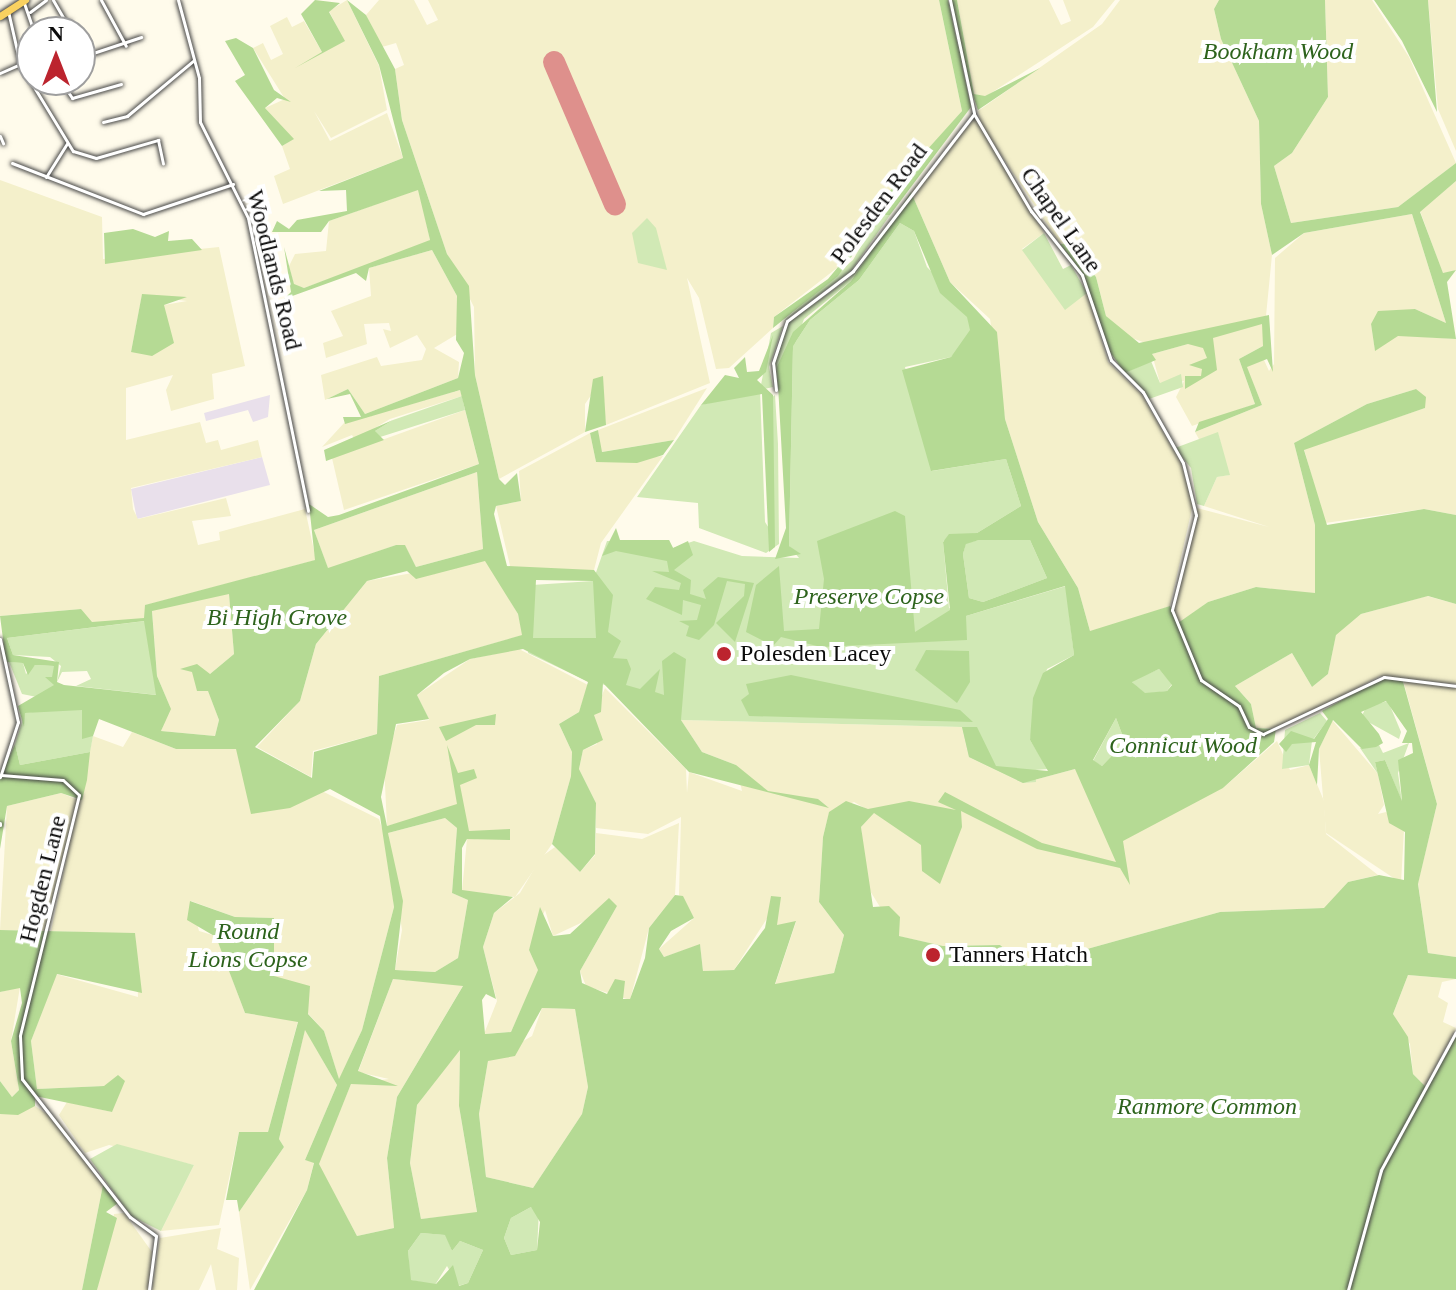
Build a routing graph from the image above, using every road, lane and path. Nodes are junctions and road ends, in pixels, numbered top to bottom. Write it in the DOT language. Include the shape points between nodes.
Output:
graph roads {
  1 [pos="46,0"];
  2 [pos="101,0"];
  3 [pos="178,0"];
  4 [pos="950,0"];
  5 [pos="24,1"];
  6 [pos="30,12"];
  7 [pos="4,13"];
  8 [pos="31,16"];
  9 [pos="141,37"];
  10 [pos="126,46"];
  11 [pos="16,51"];
  12 [pos="96,53"];
  13 [pos="194,60"];
  14 [pos="121,84"];
  15 [pos="96,91"];
  16 [pos="39,96"];
  17 [pos="974,114"];
  18 [pos="103,122"];
  19 [pos="0,136"];
  20 [pos="3,143"];
  21 [pos="68,143"];
  22 [pos="12,163"];
  23 [pos="163,163"];
  24 [pos="46,177"];
  25 [pos="234,183"];
  26 [pos="776,390"];
  27 [pos="308,511"];
  28 [pos="0,639"];
  29 [pos="1456,686"];
  30 [pos="0,776"];
  31 [pos="1456,1032"];
  32 [pos="149,1290"];
  33 [pos="1348,1290"];
  1 -- 6 [label="street"];
  2 -- 10 [label="street"];
  3 -- 13 [label="street, Woodlands Road"];
  4 -- 17 [label="street, Chapel Lane"];
  5 -- 6 [label="street"];
  5 -- 7 [label="main road"];
  6 -- 8 [label="street"];
  7 -- 11 [label="street"];
  9 -- 10 [label="street"];
  10 -- 12 [label="street"];
  13 -- 18 [label="street" via="135,102 127,116"];
  13 -- 25 [label="street, Woodlands Road" via="202,127"];
  14 -- 15 [label="street"];
  16 -- 21 [label="street"];
  17 -- 26 [label="street, Polesden Road" via="853,271 787,321 773,363"];
  17 -- 29 [label="street, Chapel Lane" via="1031,211 1082,275 1111,360 1143,392 1183,463 1196,515 1172,610 1192,669 1239,706 1253,732 1273,733 1388,676"];
  19 -- 20 [label="street"];
  21 -- 23 [label="street" via="96,158 160,140"];
  21 -- 24 [label="street"];
  22 -- 24 [label="street"];
  24 -- 25 [label="street" via="143,214"];
  25 -- 27 [label="street, Woodlands Road"];
  28 -- 30 [label="street" via="18,722"];
  30 -- 32 [label="street, Hogden Lane" via="63,780 79,795 20,1036 22,1079 130,1217 156,1236"];
  31 -- 33 [label="street" via="1381,1170"];
}
